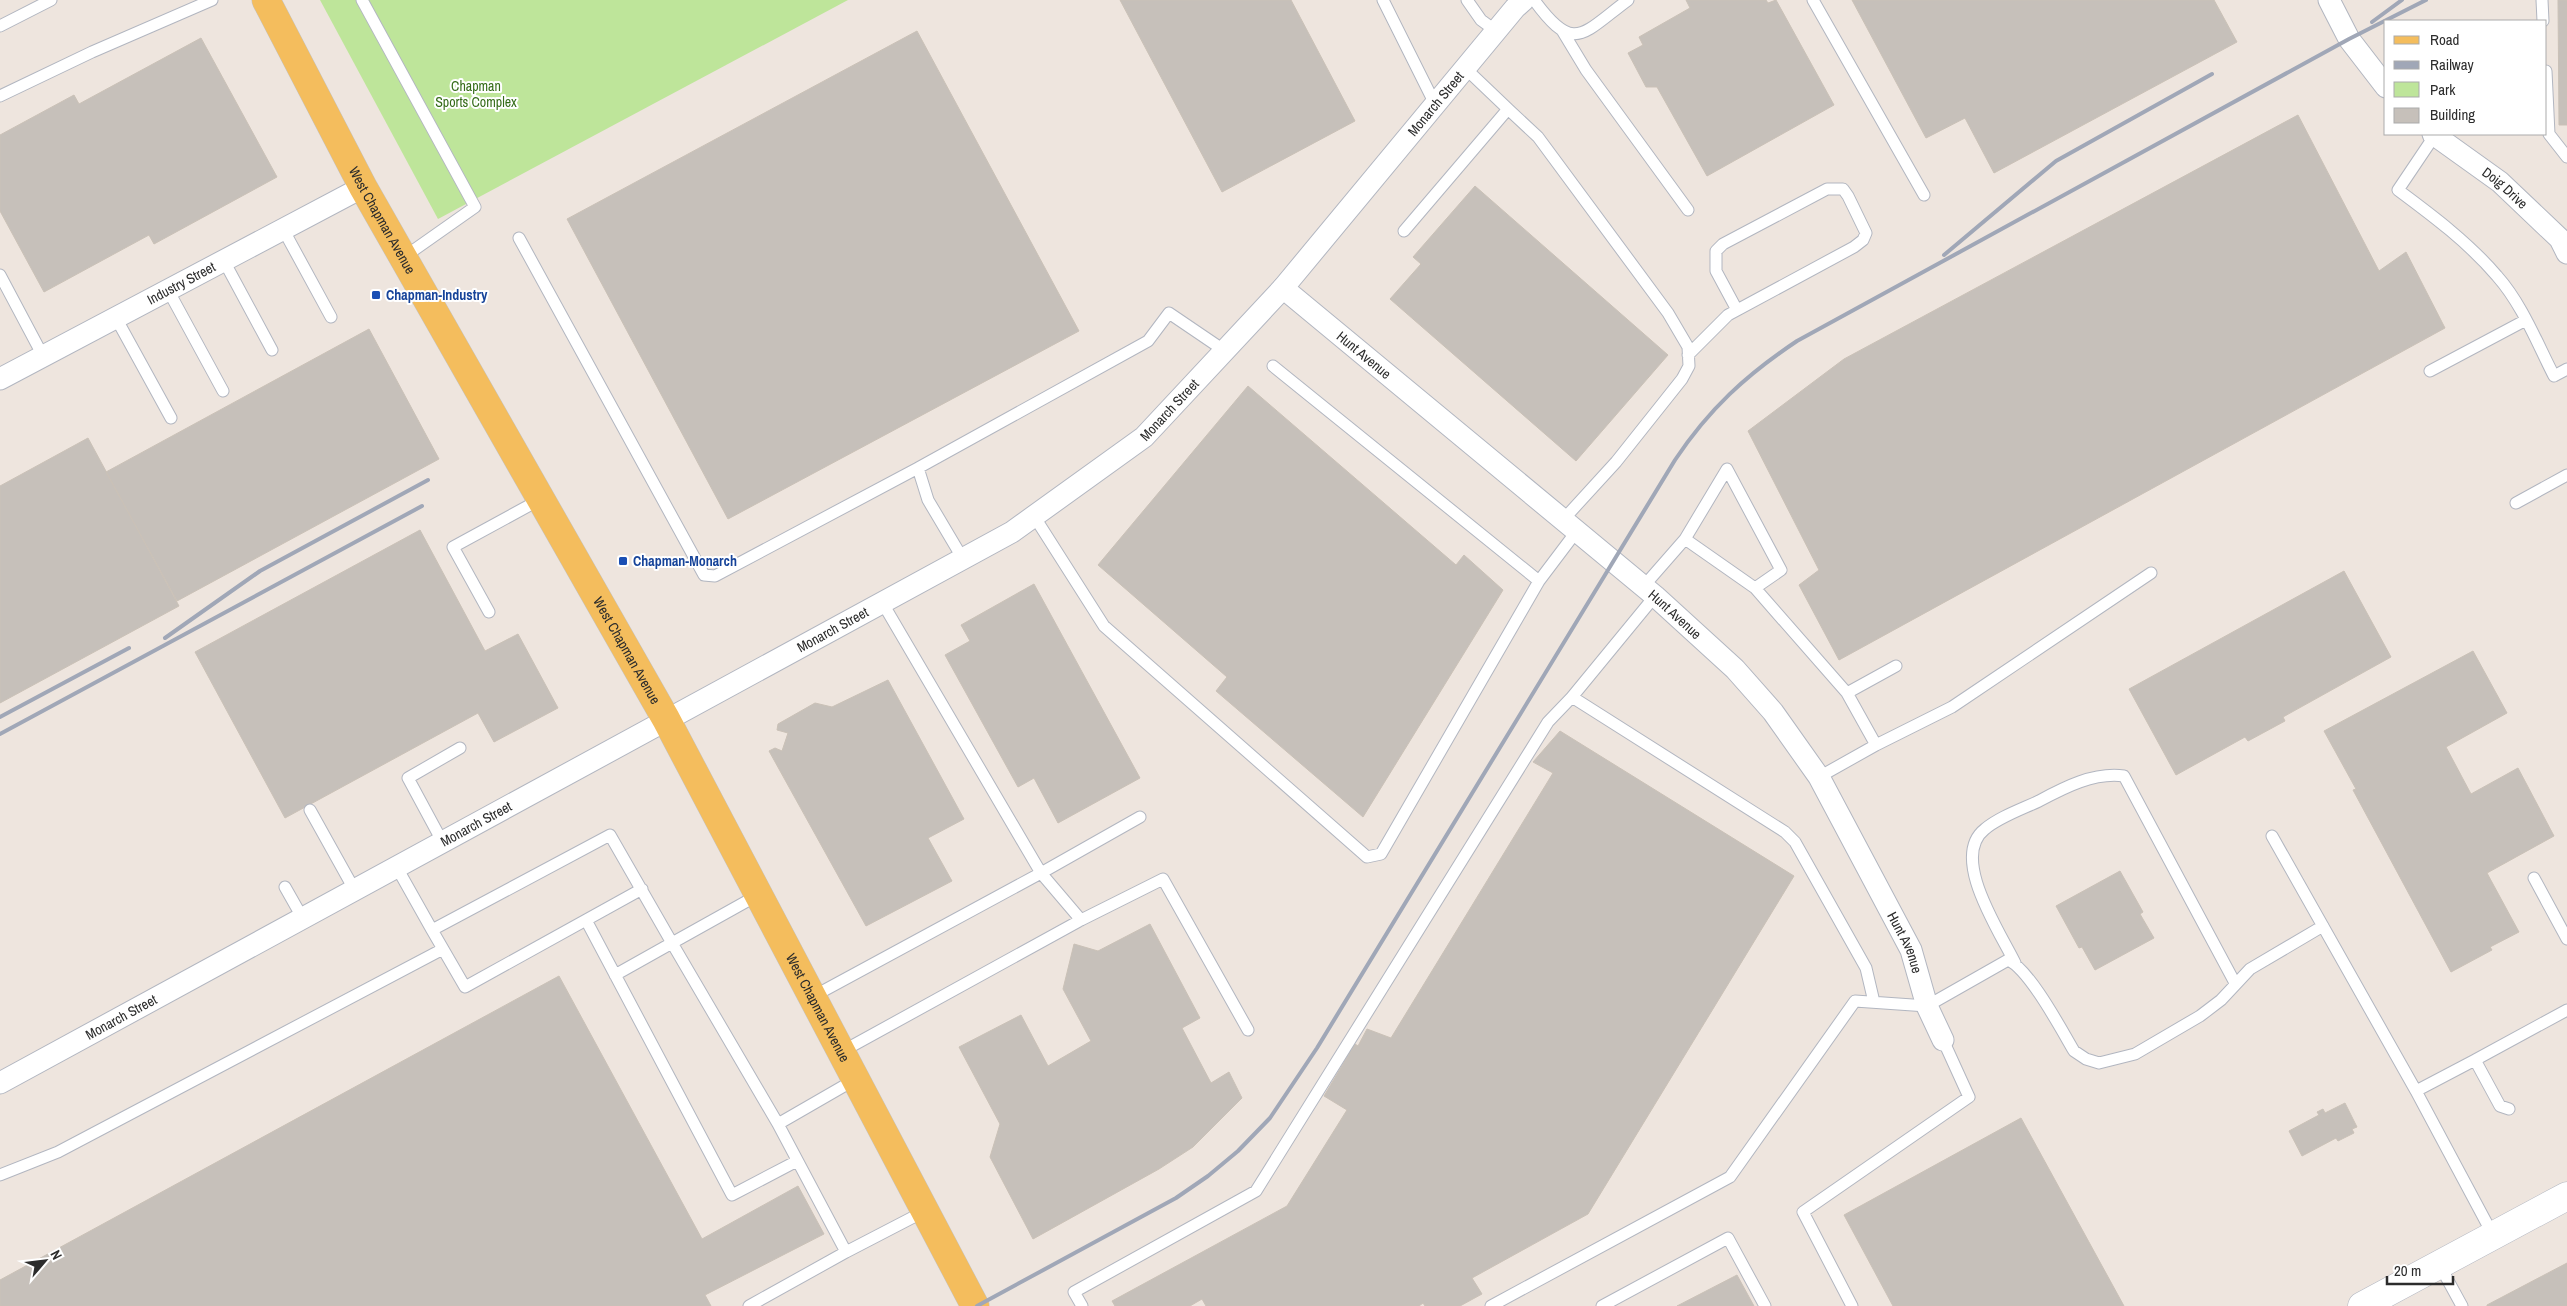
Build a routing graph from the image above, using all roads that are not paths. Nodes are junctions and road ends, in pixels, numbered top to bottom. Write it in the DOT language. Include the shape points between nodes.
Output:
graph roads {
  1 [pos="51,0"];
  2 [pos="212,0"];
  3 [pos="266,0"];
  4 [pos="362,0"];
  5 [pos="1383,0"];
  6 [pos="1467,0"];
  7 [pos="1524,0"];
  8 [pos="1534,0"];
  9 [pos="1628,0"];
  10 [pos="1813,0"];
  11 [pos="2328,0"];
  12 [pos="2542,0"];
  13 [pos="2543,20"];
  14 [pos="0,26"];
  15 [pos="1496,31"];
  16 [pos="1563,32"];
  17 [pos="1465,68"];
  18 [pos="2384,84"];
  19 [pos="0,96"];
  20 [pos="1435,104"];
  21 [pos="1508,109"];
  22 [pos="2547,133"];
  23 [pos="2434,135"];
  24 [pos="2567,156"];
  25 [pos="363,187"];
  26 [pos="1924,194"];
  27 [pos="1688,210"];
  28 [pos="283,229"];
  29 [pos="1404,231"];
  30 [pos="519,238"];
  31 [pos="2564,242"];
  32 [pos="404,257"];
  33 [pos="224,261"];
  34 [pos="0,276"];
  35 [pos="1283,288"];
  36 [pos="168,290"];
  37 [pos="1737,310"];
  38 [pos="331,317"];
  39 [pos="116,318"];
  40 [pos="2526,320"];
  41 [pos="272,350"];
  42 [pos="1225,351"];
  43 [pos="1688,355"];
  44 [pos="43,356"];
  45 [pos="1273,366"];
  46 [pos="2567,369"];
  47 [pos="2430,372"];
  48 [pos="0,379"];
  49 [pos="223,391"];
  50 [pos="170,418"];
  51 [pos="918,468"];
  52 [pos="2567,475"];
  53 [pos="541,499"];
  54 [pos="2516,503"];
  55 [pos="1034,516"];
  56 [pos="1570,526"];
  57 [pos="1685,539"];
  58 [pos="963,559"];
  59 [pos="2151,573"];
  60 [pos="1539,581"];
  61 [pos="1755,588"];
  62 [pos="1649,592"];
  63 [pos="882,602"];
  64 [pos="489,612"];
  65 [pos="1896,666"];
  66 [pos="1847,693"];
  67 [pos="1572,697"];
  68 [pos="666,719"];
  69 [pos="1876,745"];
  70 [pos="460,748"];
  71 [pos="1818,778"];
  72 [pos="310,810"];
  73 [pos="1140,817"];
  74 [pos="2272,836"];
  75 [pos="442,841"];
  76 [pos="396,866"];
  77 [pos="1041,873"];
  78 [pos="2534,878"];
  79 [pos="285,887"];
  80 [pos="354,889"];
  81 [pos="642,889"];
  82 [pos="758,895"];
  83 [pos="302,917"];
  84 [pos="586,920"];
  85 [pos="1081,920"];
  86 [pos="2323,926"];
  87 [pos="432,930"];
  88 [pos="2567,939"];
  89 [pos="672,943"];
  90 [pos="443,949"];
  91 [pos="2015,963"];
  92 [pos="615,975"];
  93 [pos="2235,984"];
  94 [pos="812,997"];
  95 [pos="1874,1002"];
  96 [pos="1927,1006"];
  97 [pos="2567,1010"];
  98 [pos="1248,1030"];
  99 [pos="1943,1040"];
  100 [pos="842,1052"];
  101 [pos="2475,1060"];
  102 [pos="856,1079"];
  103 [pos="0,1083"];
  104 [pos="2416,1091"];
  105 [pos="2509,1109"];
  106 [pos="778,1124"];
  107 [pos="797,1161"];
  108 [pos="0,1175"];
  109 [pos="2567,1196"];
  110 [pos="925,1211"];
  111 [pos="2493,1235"];
  112 [pos="846,1252"];
  113 [pos="2439,1264"];
  114 [pos="749,1306"];
  115 [pos="975,1306"];
  116 [pos="1082,1306"];
  117 [pos="1491,1306"];
  118 [pos="1602,1306"];
  119 [pos="1765,1306"];
  120 [pos="1852,1306"];
  121 [pos="2362,1306"];
  122 [pos="2462,1306"];
  1 -- 14 [label="lane"];
  2 -- 19 [label="lane"];
  3 -- 25 [label="main road, West Chapman Avenue"];
  4 -- 32 [label="lane" via="475,207"];
  5 -- 20 [label="lane"];
  6 -- 15 [label="lane" via="1482,20"];
  7 -- 15 [label="street, Monarch Street"];
  8 -- 16 [label="lane"];
  9 -- 16 [label="lane" via="1585,33 1569,35"];
  10 -- 26 [label="lane"];
  11 -- 18 [label="street" via="2349,39"];
  12 -- 13 [label="lane"];
  15 -- 17 [label="street, Monarch Street"];
  16 -- 27 [label="lane" via="1586,70"];
  17 -- 20 [label="street, Monarch Street"];
  17 -- 21 [label="lane"];
  20 -- 35 [label="street, Monarch Street"];
  21 -- 29 [label="lane"];
  21 -- 43 [label="lane" via="1538,137 1668,313 1688,347"];
  22 -- 24 [label="lane"];
  23 -- 31 [label="street, Doig Drive" via="2500,182"];
  23 -- 40 [label="lane" via="2398,190 2453,233 2498,276"];
  25 -- 28 [label="street, Industry Street"];
  25 -- 32 [label="main road, West Chapman Avenue"];
  28 -- 33 [label="street, Industry Street"];
  28 -- 38 [label="lane"];
  30 -- 51 [label="lane" via="704,575 716,576"];
  32 -- 53 [label="main road, West Chapman Avenue"];
  33 -- 36 [label="street, Industry Street"];
  33 -- 41 [label="lane"];
  34 -- 44 [label="lane"];
  35 -- 42 [label="street, Monarch Street"];
  35 -- 56 [label="street, Hunt Avenue"];
  36 -- 39 [label="street, Industry Street"];
  36 -- 49 [label="lane"];
  37 -- 37 [label="lane" via="1854,248 1863,240 1864,226 1843,189 1827,189 1723,244 1716,251 1716,271"];
  37 -- 43 [label="lane"];
  39 -- 44 [label="street, Industry Street"];
  39 -- 50 [label="lane"];
  40 -- 46 [label="lane" via="2554,376"];
  40 -- 47 [label="lane"];
  42 -- 51 [label="lane" via="1169,314 1148,341"];
  42 -- 55 [label="street, Monarch Street" via="1144,437"];
  43 -- 56 [label="lane" via="1689,366 1682,378"];
  44 -- 48 [label="street, Industry Street"];
  45 -- 60 [label="lane"];
  51 -- 58 [label="lane" via="928,500"];
  52 -- 54 [label="lane"];
  53 -- 64 [label="lane" via="453,546"];
  53 -- 68 [label="main road, West Chapman Avenue"];
  55 -- 58 [label="street, Monarch Street"];
  55 -- 60 [label="lane" via="1104,626 1367,858 1381,854"];
  56 -- 60 [label="lane"];
  56 -- 62 [label="street, Hunt Avenue"];
  57 -- 61 [label="lane"];
  57 -- 61 [label="lane" via="1727,469 1781,570"];
  57 -- 62 [label="lane"];
  58 -- 63 [label="street, Monarch Street"];
  59 -- 69 [label="lane" via="1952,707"];
  61 -- 66 [label="lane"];
  62 -- 67 [label="lane"];
  62 -- 71 [label="street, Hunt Avenue" via="1735,669 1773,712"];
  63 -- 68 [label="street, Monarch Street"];
  63 -- 77 [label="lane"];
  65 -- 66 [label="lane"];
  66 -- 69 [label="lane"];
  67 -- 95 [label="lane" via="1785,832 1795,842 1866,968"];
  67 -- 116 [label="lane" via="1548,722 1256,1191 1074,1292"];
  68 -- 75 [label="street, Monarch Street"];
  68 -- 82 [label="main road, West Chapman Avenue"];
  69 -- 71 [label="lane"];
  70 -- 75 [label="lane" via="408,778"];
  71 -- 96 [label="street, Hunt Avenue" via="1911,950"];
  72 -- 80 [label="lane"];
  73 -- 77 [label="lane"];
  74 -- 86 [label="lane"];
  75 -- 76 [label="street, Monarch Street"];
  76 -- 80 [label="street, Monarch Street"];
  76 -- 87 [label="lane"];
  77 -- 85 [label="lane"];
  77 -- 94 [label="lane"];
  78 -- 88 [label="lane"];
  79 -- 83 [label="lane"];
  80 -- 83 [label="street, Monarch Street"];
  81 -- 84 [label="lane"];
  81 -- 87 [label="lane" via="610,835"];
  81 -- 89 [label="lane"];
  82 -- 89 [label="lane"];
  82 -- 94 [label="main road, West Chapman Avenue"];
  83 -- 103 [label="street, Monarch Street"];
  84 -- 90 [label="lane" via="465,987"];
  84 -- 92 [label="lane"];
  85 -- 98 [label="lane" via="1162,879"];
  85 -- 100 [label="lane"];
  86 -- 93 [label="lane" via="2250,969"];
  86 -- 104 [label="lane"];
  87 -- 90 [label="lane"];
  89 -- 92 [label="lane"];
  89 -- 106 [label="lane"];
  90 -- 108 [label="lane" via="58,1152"];
  91 -- 93 [label="lane" via="2074,1050 2086,1060 2099,1063 2135,1054 2200,1016"];
  91 -- 93 [label="lane" via="1972,873 1972,846 1984,829 2068,785 2108,774 2124,776"];
  91 -- 96 [label="lane" via="2004,961"];
  92 -- 107 [label="lane" via="732,1196"];
  94 -- 100 [label="main road, West Chapman Avenue"];
  95 -- 96 [label="lane"];
  95 -- 117 [label="lane" via="1855,1001 1730,1177"];
  96 -- 99 [label="street, Hunt Avenue"];
  97 -- 101 [label="lane"];
  99 -- 120 [label="lane" via="1969,1097 1803,1212"];
  100 -- 102 [label="main road, West Chapman Avenue"];
  101 -- 104 [label="lane"];
  101 -- 105 [label="lane" via="2500,1106"];
  102 -- 106 [label="lane"];
  102 -- 110 [label="main road, West Chapman Avenue"];
  104 -- 111 [label="lane"];
  106 -- 107 [label="lane"];
  107 -- 112 [label="lane"];
  109 -- 111 [label="street"];
  110 -- 112 [label="lane"];
  110 -- 115 [label="main road, West Chapman Avenue"];
  111 -- 113 [label="street"];
  112 -- 114 [label="lane"];
  113 -- 121 [label="street"];
  113 -- 122 [label="lane"];
  118 -- 119 [label="lane" via="1728,1238"];
}
